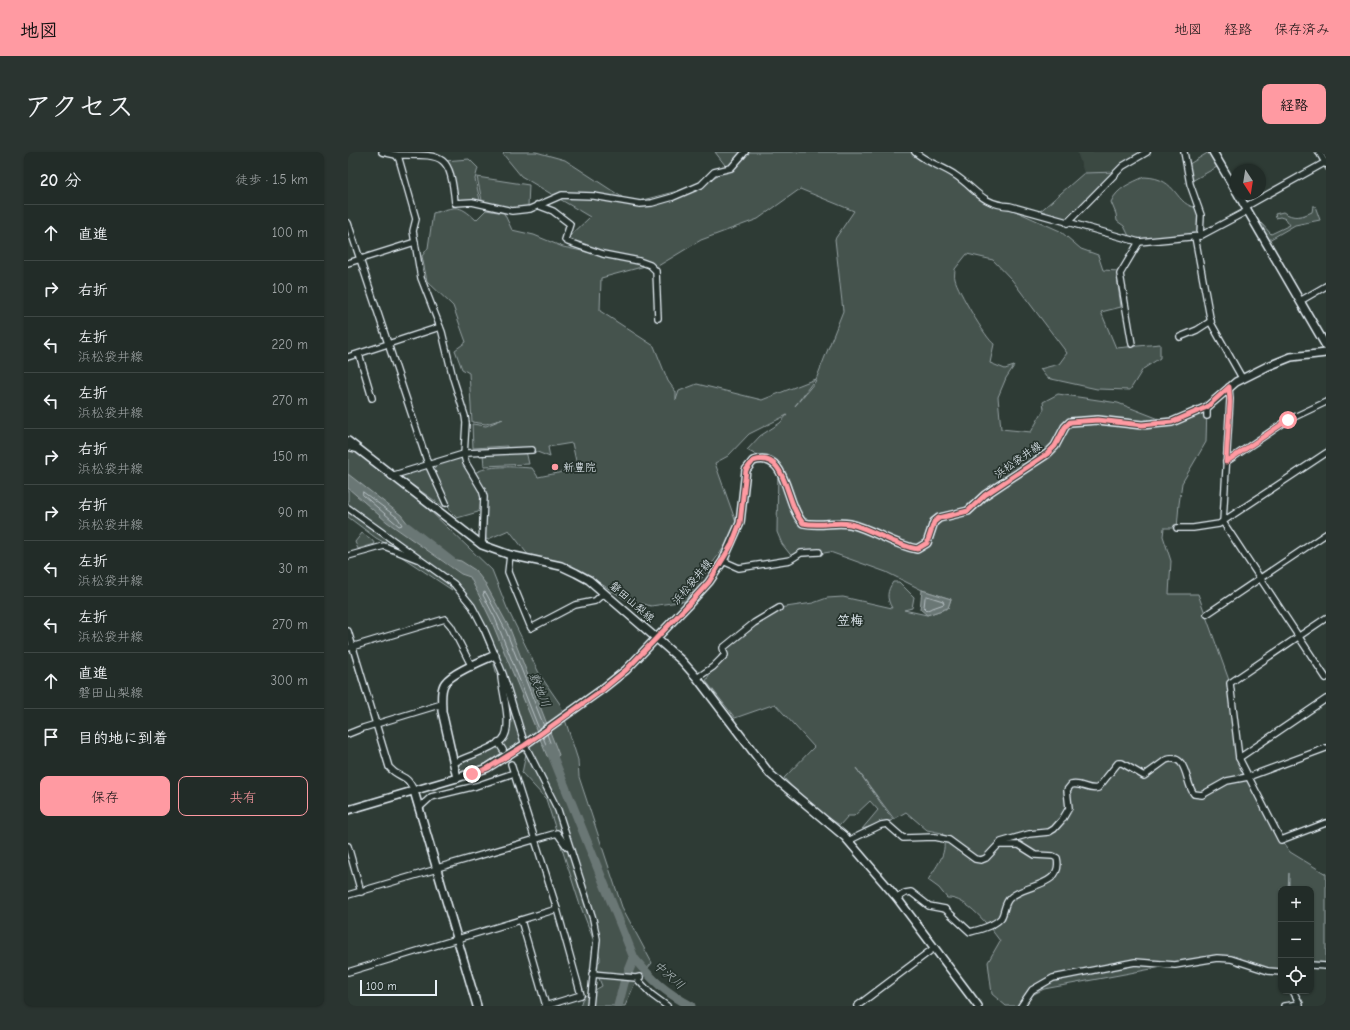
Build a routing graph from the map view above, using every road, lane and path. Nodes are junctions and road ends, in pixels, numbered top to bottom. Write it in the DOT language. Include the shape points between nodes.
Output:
graph roads {
  1 [pos="382,152"];
  2 [pos="745,152"];
  3 [pos="915,152"];
  4 [pos="1147,152"];
  5 [pos="1184,152"];
  6 [pos="1213,152"];
  7 [pos="1319,152"];
  8 [pos="396,155"];
  9 [pos="1326,163"];
  10 [pos="1230,181"];
  11 [pos="1241,200"];
  12 [pos="537,205"];
  13 [pos="1246,209"];
  14 [pos="348,223"];
  15 [pos="1067,223"];
  16 [pos="1197,237"];
  17 [pos="414,242"];
  18 [pos="1139,242"];
  19 [pos="360,259"];
  20 [pos="348,263"];
  21 [pos="1326,286"];
  22 [pos="1300,301"];
  23 [pos="658,318"];
  24 [pos="1211,321"];
  25 [pos="440,328"];
  26 [pos="1180,337"];
  27 [pos="1132,344"];
  28 [pos="389,345"];
  29 [pos="1326,346"];
  30 [pos="1326,353"];
  31 [pos="359,354"];
  32 [pos="348,357"];
  33 [pos="1242,378"];
  34 [pos="1229,387"];
  35 [pos="372,398"];
  36 [pos="1326,402"];
  37 [pos="1207,407"];
  38 [pos="1207,416"];
  39 [pos="348,441"];
  40 [pos="348,447"];
  41 [pos="356,449"];
  42 [pos="532,450"];
  43 [pos="1326,453"];
  44 [pos="464,455"];
  45 [pos="1226,462"];
  46 [pos="428,464"];
  47 [pos="391,476"];
  48 [pos="446,503"];
  49 [pos="348,508"];
  50 [pos="1223,522"];
  51 [pos="1178,528"];
  52 [pos="1326,534"];
  53 [pos="482,545"];
  54 [pos="819,552"];
  55 [pos="510,555"];
  56 [pos="348,556"];
  57 [pos="420,559"];
  58 [pos="723,561"];
  59 [pos="1260,578"];
  60 [pos="604,593"];
  61 [pos="779,608"];
  62 [pos="1207,614"];
  63 [pos="1326,618"];
  64 [pos="348,631"];
  65 [pos="1298,636"];
  66 [pos="656,638"];
  67 [pos="350,647"];
  68 [pos="495,655"];
  69 [pos="472,667"];
  70 [pos="500,668"];
  71 [pos="697,678"];
  72 [pos="1326,678"];
  73 [pos="1326,699"];
  74 [pos="442,704"];
  75 [pos="376,724"];
  76 [pos="348,734"];
  77 [pos="498,742"];
  78 [pos="526,744"];
  79 [pos="1326,748"];
  80 [pos="503,750"];
  81 [pos="1239,758"];
  82 [pos="454,763"];
  83 [pos="511,764"];
  84 [pos="514,773"];
  85 [pos="1248,777"];
  86 [pos="457,778"];
  87 [pos="414,791"];
  88 [pos="419,808"];
  89 [pos="348,810"];
  90 [pos="1326,823"];
  91 [pos="535,840"];
  92 [pos="848,841"];
  93 [pos="997,845"];
  94 [pos="348,846"];
  95 [pos="571,852"];
  96 [pos="437,868"];
  97 [pos="361,892"];
  98 [pos="348,895"];
  99 [pos="897,898"];
  100 [pos="557,909"];
  101 [pos="521,920"];
  102 [pos="458,939"];
  103 [pos="934,948"];
  104 [pos="1314,965"];
  105 [pos="1326,966"];
  106 [pos="348,972"];
  107 [pos="1278,972"];
  108 [pos="594,974"];
  109 [pos="1295,994"];
  110 [pos="477,1006"];
  111 [pos="546,1006"];
  112 [pos="590,1006"];
  113 [pos="667,1006"];
  114 [pos="857,1006"];
  115 [pos="978,1006"];
  116 [pos="1021,1006"];
  117 [pos="1284,1006"];
  1 -- 8 [label="street"];
  2 -- 12 [label="street" via="731,168 714,172 701,185 652,203 636,204 594,196 562,195"];
  3 -- 15 [label="street" via="926,161 957,176 991,203"];
  4 -- 15 [label="street" via="1123,166"];
  5 -- 16 [label="street" via="1190,184 1201,215"];
  6 -- 10 [label="main road"];
  7 -- 9 [label="street"];
  8 -- 12 [label="street" via="436,156 444,161 452,174 455,203 472,202 512,211 530,209"];
  8 -- 17 [label="street" via="416,219"];
  9 -- 13 [label="street"];
  11 -- 13 [label="main road"];
  12 -- 23 [label="street" via="570,224 564,240 603,254 639,261 656,271"];
  13 -- 16 [label="street"];
  13 -- 22 [label="main road"];
  14 -- 19 [label="street"];
  15 -- 18 [label="street"];
  16 -- 18 [label="street"];
  16 -- 24 [label="street"];
  17 -- 19 [label="street"];
  17 -- 25 [label="street" via="421,278"];
  18 -- 27 [label="street" via="1120,274"];
  19 -- 20 [label="street"];
  19 -- 28 [label="street"];
  21 -- 22 [label="street"];
  22 -- 29 [label="main road"];
  24 -- 26 [label="street"];
  24 -- 33 [label="street"];
  25 -- 28 [label="street"];
  25 -- 44 [label="street" via="466,423"];
  28 -- 31 [label="street"];
  28 -- 46 [label="street"];
  30 -- 33 [label="main road, 浜松袋井線" via="1291,357"];
  31 -- 32 [label="street"];
  31 -- 35 [label="street"];
  33 -- 34 [label="main road, 浜松袋井線"];
  34 -- 37 [label="main road, 浜松袋井線"];
  34 -- 45 [label="street"];
  36 -- 45 [label="street" via="1288,420"];
  37 -- 38 [label="street"];
  37 -- 58 [label="main road, 浜松袋井線" via="1172,422 1070,422 1047,454 985,495 968,511 939,518 934,522 927,543 917,549 847,523 819,526 803,523 795,511 778,467 770,460 758,459 746,470 740,523"];
  39 -- 41 [label="main road, 磐田山梨線"];
  40 -- 41 [label="street"];
  41 -- 47 [label="main road, 磐田山梨線"];
  42 -- 44 [label="street"];
  43 -- 50 [label="street"];
  44 -- 46 [label="street"];
  44 -- 53 [label="street" via="484,498"];
  45 -- 50 [label="street"];
  46 -- 47 [label="street"];
  46 -- 48 [label="street"];
  47 -- 53 [label="main road, 磐田山梨線"];
  49 -- 57 [label="street"];
  50 -- 51 [label="street"];
  50 -- 59 [label="street"];
  52 -- 59 [label="street"];
  53 -- 55 [label="main road, 磐田山梨線"];
  54 -- 58 [label="street" via="801,553 790,560 739,568"];
  55 -- 60 [label="main road, 磐田山梨線" via="561,566 589,580"];
  55 -- 60 [label="street" via="508,572 531,628 575,605 595,601"];
  56 -- 57 [label="street" via="384,546"];
  57 -- 68 [label="street" via="462,593 479,618"];
  58 -- 66 [label="main road, 浜松袋井線" via="709,582"];
  59 -- 62 [label="street"];
  59 -- 65 [label="street"];
  60 -- 66 [label="main road, 磐田山梨線"];
  61 -- 71 [label="street" via="754,623 723,648 725,655"];
  63 -- 65 [label="street"];
  64 -- 67 [label="street"];
  65 -- 72 [label="street"];
  65 -- 81 [label="street" via="1230,682"];
  66 -- 71 [label="main road"];
  66 -- 78 [label="main road, 磐田山梨線" via="626,670 602,690"];
  67 -- 69 [label="street" via="445,619"];
  67 -- 75 [label="street"];
  68 -- 69 [label="main road"];
  68 -- 70 [label="street"];
  69 -- 74 [label="main road" via="444,684"];
  70 -- 77 [label="street" via="507,726 506,736"];
  70 -- 78 [label="street"];
  71 -- 92 [label="main road" via="770,774"];
  73 -- 81 [label="street"];
  74 -- 75 [label="street"];
  74 -- 82 [label="main road"];
  75 -- 76 [label="street"];
  75 -- 87 [label="street" via="389,768 409,779"];
  77 -- 80 [label="street"];
  77 -- 82 [label="street"];
  78 -- 86 [label="main road, 磐田山梨線" via="488,768"];
  78 -- 95 [label="street" via="558,810"];
  79 -- 85 [label="street"];
  81 -- 85 [label="street"];
  82 -- 86 [label="main road"];
  83 -- 84 [label="street"];
  84 -- 88 [label="street" via="431,797"];
  84 -- 91 [label="street"];
  85 -- 90 [label="street" via="1281,840"];
  85 -- 93 [label="street" via="1227,781 1207,793 1198,795 1191,791 1188,776 1178,760 1170,758 1144,776 1118,763 1098,788 1091,789 1078,784 1068,787 1069,808 1062,820 1049,832 1029,834"];
  86 -- 87 [label="main road, 磐田山梨線"];
  87 -- 88 [label="main road"];
  87 -- 89 [label="main road, 磐田山梨線"];
  88 -- 96 [label="main road"];
  91 -- 95 [label="street" via="557,833"];
  91 -- 96 [label="street"];
  91 -- 100 [label="street"];
  92 -- 93 [label="street" via="887,824 903,838 934,837 949,840 975,859 981,860 989,856"];
  92 -- 99 [label="main road"];
  93 -- 99 [label="street" via="1019,845 1035,856 1053,856 1057,858 1058,863 1056,871 1048,881 1024,889 1009,898 1001,918 992,924 970,932 945,909 929,906 911,892"];
  94 -- 97 [label="street"];
  95 -- 108 [label="street" via="597,939"];
  96 -- 97 [label="street"];
  96 -- 102 [label="main road"];
  97 -- 98 [label="street"];
  99 -- 103 [label="main road"];
  100 -- 101 [label="street"];
  100 -- 111 [label="street" via="581,995"];
  101 -- 102 [label="street"];
  101 -- 111 [label="street"];
  102 -- 106 [label="street"];
  102 -- 110 [label="main road"];
  103 -- 114 [label="street"];
  103 -- 115 [label="main road"];
  104 -- 105 [label="street"];
  107 -- 116 [label="street" via="1224,958 1175,965 1135,962 1053,978 1032,990"];
  108 -- 112 [label="street"];
  108 -- 113 [label="street" via="638,979 652,995"];
  109 -- 117 [label="street" via="1300,1004"];
}
